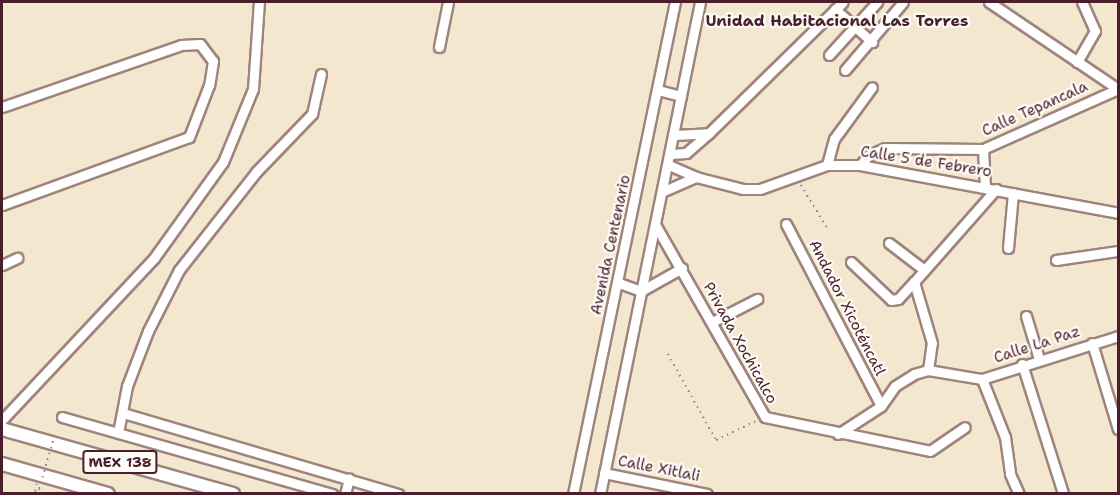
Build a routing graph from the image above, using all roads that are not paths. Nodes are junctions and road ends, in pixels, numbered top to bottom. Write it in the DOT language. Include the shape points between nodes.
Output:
graph roads {
  1 [pos="259,2"];
  2 [pos="448,2"];
  3 [pos="675,2"];
  4 [pos="700,2"];
  5 [pos="877,2"];
  6 [pos="903,2"];
  7 [pos="989,2"];
  8 [pos="1082,2"];
  9 [pos="839,5"];
  10 [pos="854,26"];
  11 [pos="872,42"];
  12 [pos="439,47"];
  13 [pos="829,55"];
  14 [pos="1077,62"];
  15 [pos="845,70"];
  16 [pos="321,74"];
  17 [pos="872,87"];
  18 [pos="1118,89"];
  19 [pos="658,90"];
  20 [pos="681,96"];
  21 [pos="2,108"];
  22 [pos="709,134"];
  23 [pos="674,135"];
  24 [pos="983,149"];
  25 [pos="671,154"];
  26 [pos="669,165"];
  27 [pos="827,165"];
  28 [pos="860,165"];
  29 [pos="696,177"];
  30 [pos="985,186"];
  31 [pos="996,189"];
  32 [pos="664,191"];
  33 [pos="1013,193"];
  34 [pos="2,205"];
  35 [pos="1119,213"];
  36 [pos="786,224"];
  37 [pos="656,226"];
  38 [pos="889,243"];
  39 [pos="1008,248"];
  40 [pos="1119,251"];
  41 [pos="17,258"];
  42 [pos="1056,260"];
  43 [pos="851,262"];
  44 [pos="2,265"];
  45 [pos="682,268"];
  46 [pos="923,269"];
  47 [pos="914,282"];
  48 [pos="619,283"];
  49 [pos="641,291"];
  50 [pos="757,299"];
  51 [pos="1026,316"];
  52 [pos="712,322"];
  53 [pos="1119,336"];
  54 [pos="1092,343"];
  55 [pos="1039,359"];
  56 [pos="1022,364"];
  57 [pos="928,370"];
  58 [pos="982,379"];
  59 [pos="880,406"];
  60 [pos="123,413"];
  61 [pos="62,417"];
  62 [pos="4,426"];
  63 [pos="965,427"];
  64 [pos="1119,429"];
  65 [pos="118,433"];
  66 [pos="838,434"];
  67 [pos="2,464"];
  68 [pos="604,473"];
  69 [pos="348,478"];
  70 [pos="1063,493"];
  71 [pos="108,494"];
  72 [pos="233,494"];
  73 [pos="332,494"];
  74 [pos="345,494"];
  75 [pos="398,494"];
  76 [pos="573,494"];
  77 [pos="600,494"];
  78 [pos="707,494"];
  79 [pos="1019,494"];
  1 -- 62 [label="street" via="253,89 223,162 154,258"];
  2 -- 12 [label="street"];
  3 -- 19 [label="street, Avenida Centenario"];
  4 -- 20 [label="street"];
  5 -- 10 [label="street"];
  6 -- 11 [label="street"];
  7 -- 14 [label="street"];
  8 -- 14 [label="street" via="1095,31"];
  9 -- 10 [label="street"];
  9 -- 22 [label="street"];
  10 -- 11 [label="street"];
  10 -- 13 [label="street"];
  11 -- 15 [label="street"];
  14 -- 18 [label="street"];
  16 -- 60 [label="street" via="312,114 256,172 179,270 148,331 127,386"];
  17 -- 27 [label="street" via="834,139"];
  18 -- 24 [label="street, Calle Tepancala"];
  19 -- 20 [label="street"];
  19 -- 48 [label="street, Avenida Centenario"];
  20 -- 23 [label="street"];
  21 -- 34 [label="street" via="181,45 200,44 213,61 209,85 189,137"];
  22 -- 23 [label="street"];
  22 -- 25 [label="street" via="686,153"];
  23 -- 25 [label="street"];
  24 -- 28 [label="street, Calle Tepancala" via="885,148 869,155"];
  24 -- 30 [label="street"];
  25 -- 26 [label="street"];
  26 -- 29 [label="street, Calle 5 de Febrero"];
  26 -- 32 [label="street"];
  27 -- 28 [label="street, Calle 5 de Febrero"];
  27 -- 29 [label="street, Calle 5 de Febrero" via="760,189"];
  28 -- 30 [label="street, Calle 5 de Febrero"];
  29 -- 32 [label="street"];
  30 -- 31 [label="street, Calle 5 de Febrero"];
  31 -- 33 [label="street, Calle 5 de Febrero"];
  31 -- 46 [label="street"];
  32 -- 37 [label="street"];
  33 -- 35 [label="street, Calle 5 de Febrero"];
  33 -- 39 [label="street"];
  36 -- 59 [label="street, Andador Xicoténcatl"];
  37 -- 45 [label="street, Privada Xochicalco"];
  37 -- 49 [label="street"];
  38 -- 46 [label="street"];
  40 -- 42 [label="street"];
  41 -- 44 [label="street"];
  43 -- 47 [label="street" via="891,300 898,299"];
  45 -- 49 [label="street"];
  45 -- 52 [label="street, Privada Xochicalco"];
  46 -- 47 [label="street"];
  47 -- 57 [label="street" via="933,343"];
  48 -- 49 [label="street"];
  48 -- 76 [label="street, Avenida Centenario"];
  49 -- 68 [label="street"];
  50 -- 52 [label="street"];
  51 -- 55 [label="street"];
  52 -- 66 [label="street, Privada Xochicalco" via="765,417"];
  53 -- 54 [label="street, Calle La Paz"];
  54 -- 55 [label="street, Calle La Paz"];
  54 -- 64 [label="street"];
  55 -- 56 [label="street, Calle La Paz"];
  56 -- 58 [label="street, Calle La Paz"];
  56 -- 70 [label="street"];
  57 -- 58 [label="street, Calle La Paz"];
  57 -- 59 [label="street" via="904,378"];
  58 -- 79 [label="street" via="1005,436 1010,474"];
  59 -- 66 [label="street"];
  60 -- 65 [label="street"];
  60 -- 69 [label="street"];
  61 -- 65 [label="street"];
  62 -- 72 [label="main road, MEX 138"];
  63 -- 66 [label="street, Privada Xochicalco" via="930,451"];
  65 -- 73 [label="street"];
  67 -- 71 [label="main road, MEX 138"];
  68 -- 77 [label="street"];
  68 -- 78 [label="street, Calle Xitlali"];
  69 -- 74 [label="street"];
  69 -- 75 [label="street"];
}
